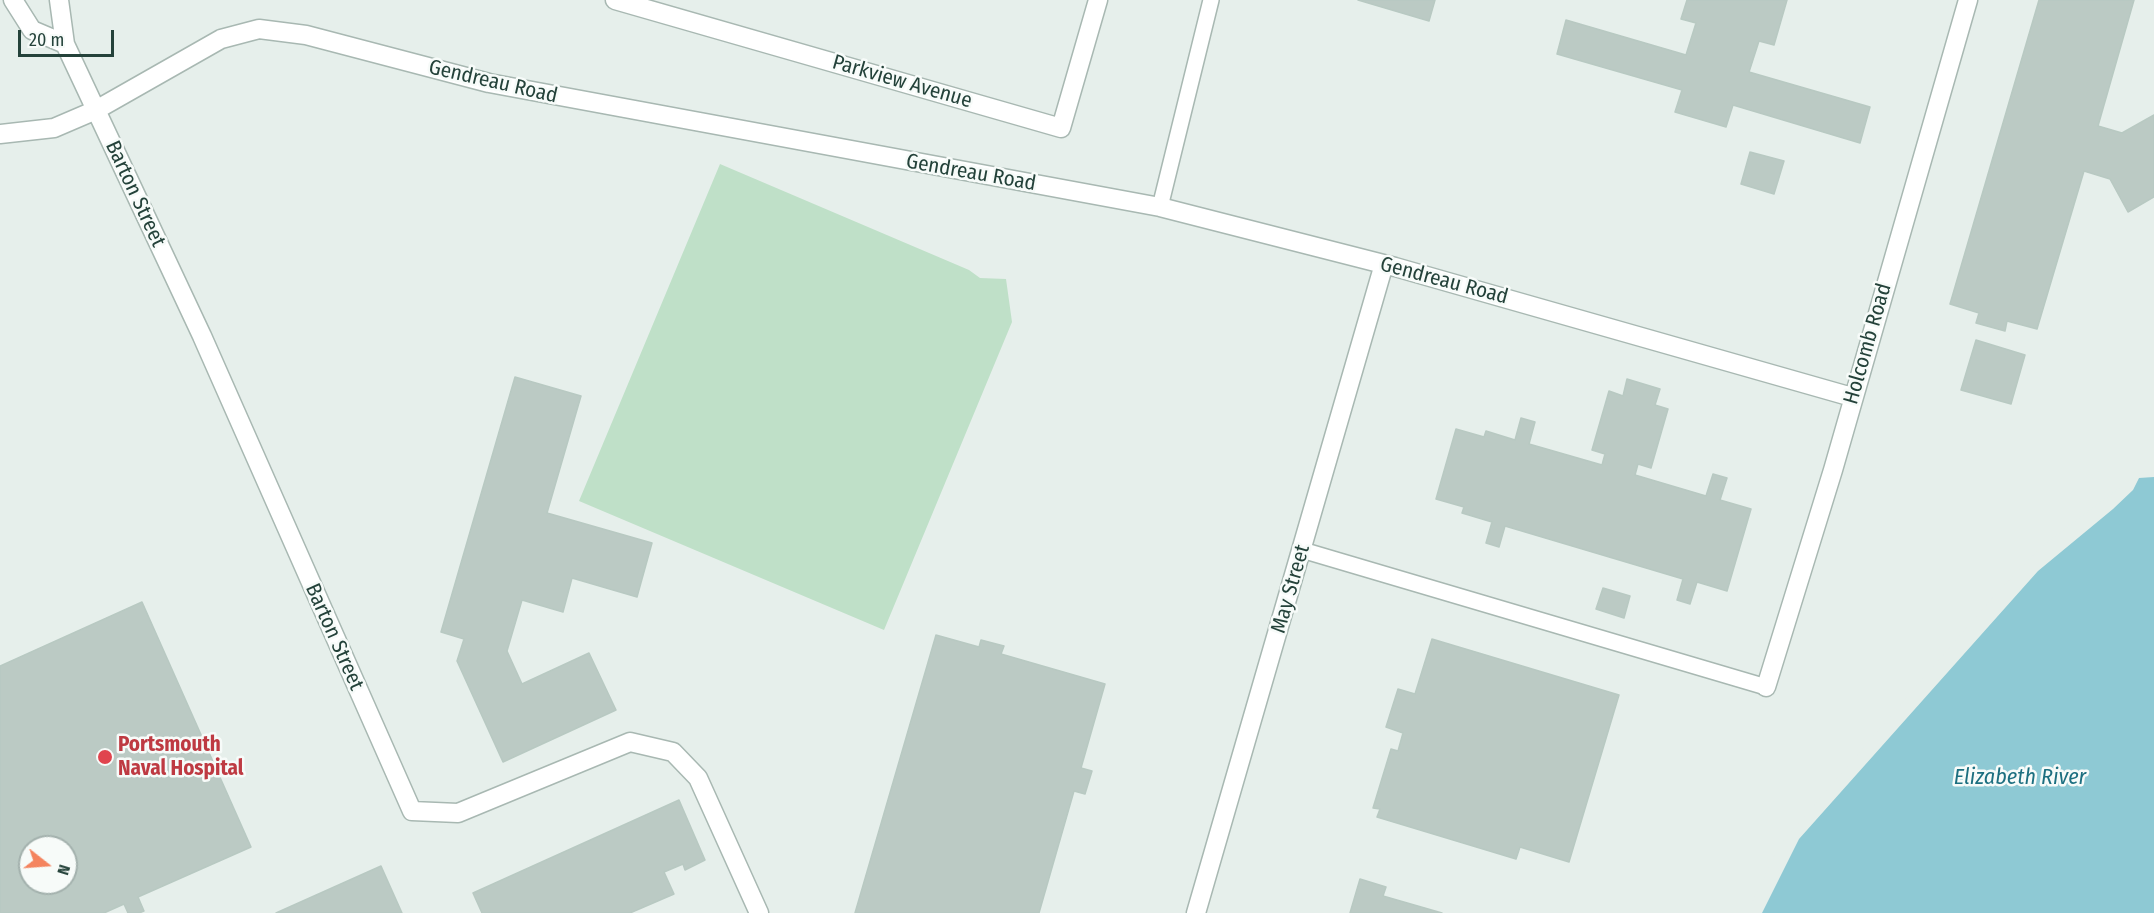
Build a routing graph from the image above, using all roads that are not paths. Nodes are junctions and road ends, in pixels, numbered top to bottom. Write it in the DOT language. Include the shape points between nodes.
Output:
graph roads {
  1 [pos="13,0"];
  2 [pos="59,0"];
  3 [pos="615,0"];
  4 [pos="1098,0"];
  5 [pos="1211,0"];
  6 [pos="1968,0"];
  7 [pos="65,44"];
  8 [pos="96,110"];
  9 [pos="0,134"];
  10 [pos="1160,207"];
  11 [pos="1384,264"];
  12 [pos="1852,396"];
  13 [pos="1302,550"];
  14 [pos="1766,687"];
  15 [pos="759,913"];
  16 [pos="1196,913"];
  1 -- 7 [label="street" via="32,30"];
  2 -- 7 [label="street, Barton Street"];
  3 -- 4 [label="street, Parkview Avenue" via="1061,128"];
  5 -- 10 [label="lane"];
  6 -- 12 [label="street, Holcomb Road"];
  7 -- 8 [label="street, Barton Street"];
  8 -- 9 [label="street, Gendreau Road" via="54,128"];
  8 -- 10 [label="street, Gendreau Road" via="221,39 259,29 306,35 489,83"];
  8 -- 15 [label="street, Barton Street" via="202,336 412,811 458,813 630,742 673,752 698,778"];
  10 -- 11 [label="street, Gendreau Road"];
  11 -- 12 [label="street, Gendreau Road"];
  11 -- 13 [label="street, May Street"];
  12 -- 14 [label="street, Holcomb Road"];
  13 -- 14 [label="lane"];
  13 -- 16 [label="street, May Street"];
}
